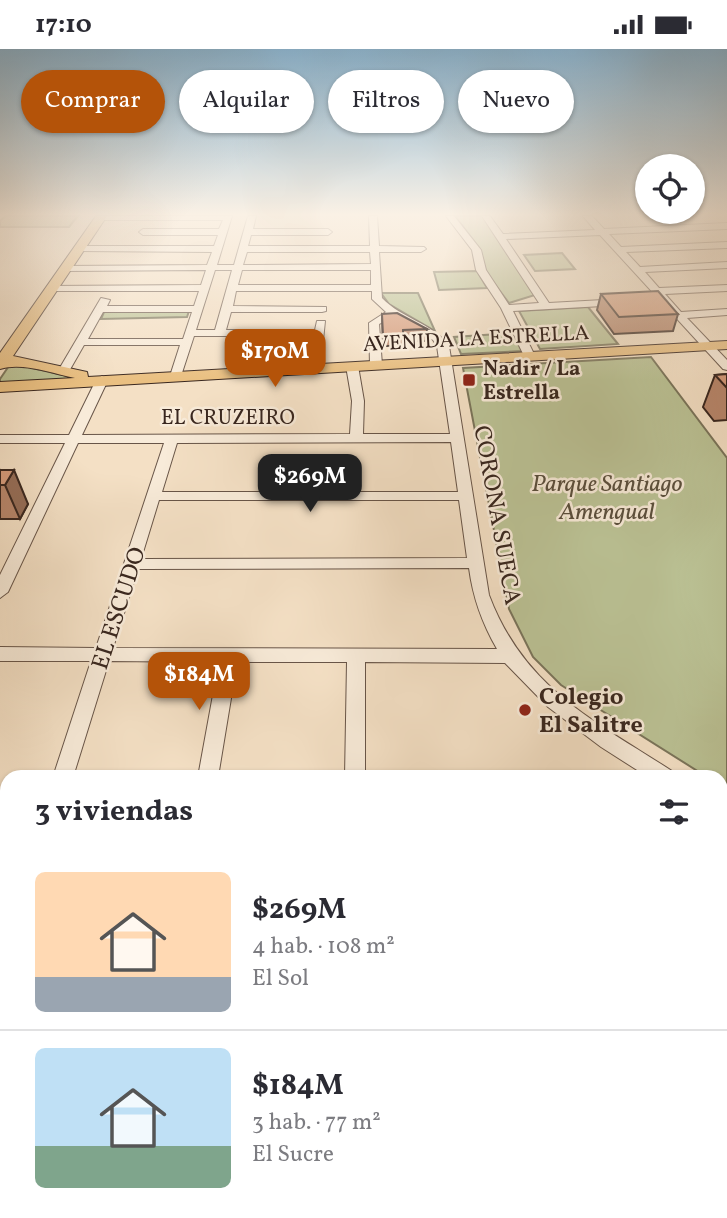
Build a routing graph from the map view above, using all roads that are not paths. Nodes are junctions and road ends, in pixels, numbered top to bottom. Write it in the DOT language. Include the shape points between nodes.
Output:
graph roads {
  1 [pos="60,271"];
  2 [pos="64,271"];
  3 [pos="211,271"];
  4 [pos="237,271"];
  5 [pos="375,271"];
  6 [pos="481,271"];
  7 [pos="522,271"];
  8 [pos="638,271"];
  9 [pos="52,288"];
  10 [pos="111,288"];
  11 [pos="205,288"];
  12 [pos="233,288"];
  13 [pos="324,288"];
  14 [pos="375,288"];
  15 [pos="727,288"];
  16 [pos="658,297"];
  17 [pos="638,301"];
  18 [pos="546,306"];
  19 [pos="506,308"];
  20 [pos="99,309"];
  21 [pos="198,309"];
  22 [pos="227,309"];
  23 [pos="322,309"];
  24 [pos="727,312"];
  25 [pos="393,313"];
  26 [pos="679,315"];
  27 [pos="220,333"];
  28 [pos="320,333"];
  29 [pos="188,338"];
  30 [pos="81,342"];
  31 [pos="727,345"];
  32 [pos="708,347"];
  33 [pos="529,356"];
  34 [pos="1,357"];
  35 [pos="446,361"];
  36 [pos="376,365"];
  37 [pos="352,366"];
  38 [pos="727,367"];
  39 [pos="316,368"];
  40 [pos="64,371"];
  41 [pos="176,376"];
  42 [pos="102,380"];
  43 [pos="0,387"];
  44 [pos="356,438"];
  45 [pos="457,438"];
  46 [pos="0,439"];
  47 [pos="74,439"];
  48 [pos="172,439"];
  49 [pos="154,496"];
  50 [pos="466,496"];
  51 [pos="476,562"];
  52 [pos="132,564"];
  53 [pos="0,592"];
  54 [pos="0,654"];
  55 [pos="103,654"];
  56 [pos="229,654"];
  57 [pos="356,654"];
  58 [pos="508,656"];
  59 [pos="65,770"];
  60 [pos="209,770"];
  61 [pos="355,770"];
  62 [pos="654,770"];
  1 -- 34 [label="main road"];
  2 -- 9 [label="main road"];
  3 -- 11 [label="street"];
  4 -- 12 [label="street"];
  5 -- 14 [label="street"];
  6 -- 19 [label="street"];
  7 -- 18 [label="street"];
  8 -- 16 [label="street"];
  9 -- 10 [label="street"];
  9 -- 34 [label="main road"];
  10 -- 11 [label="street"];
  10 -- 20 [label="street"];
  11 -- 21 [label="street"];
  12 -- 13 [label="street"];
  12 -- 22 [label="street"];
  13 -- 14 [label="street"];
  13 -- 23 [label="street"];
  14 -- 25 [label="street, CORONA SUECA" via="377,299"];
  15 -- 16 [label="street"];
  16 -- 26 [label="street"];
  17 -- 18 [label="street"];
  18 -- 19 [label="street"];
  19 -- 33 [label="street"];
  20 -- 21 [label="street"];
  20 -- 30 [label="street"];
  21 -- 29 [label="street"];
  22 -- 23 [label="street"];
  22 -- 27 [label="street"];
  23 -- 28 [label="street"];
  24 -- 26 [label="street"];
  25 -- 35 [label="street, CORONA SUECA" via="437,338"];
  25 -- 36 [label="street" via="374,323"];
  26 -- 32 [label="street"];
  27 -- 28 [label="street"];
  27 -- 29 [label="street"];
  28 -- 39 [label="street"];
  29 -- 30 [label="street"];
  29 -- 41 [label="street"];
  30 -- 40 [label="street"];
  31 -- 32 [label="main road, AVENIDA LA ESTRELLA"];
  32 -- 33 [label="main road, AVENIDA LA ESTRELLA"];
  32 -- 38 [label="street"];
  33 -- 35 [label="main road, AVENIDA LA ESTRELLA"];
  34 -- 40 [label="main road, AVENIDA LA ESTRELLA"];
  35 -- 36 [label="main road, AVENIDA LA ESTRELLA"];
  35 -- 45 [label="street, CORONA SUECA"];
  36 -- 37 [label="main road, AVENIDA LA ESTRELLA"];
  37 -- 39 [label="main road, AVENIDA LA ESTRELLA"];
  37 -- 44 [label="street" via="358,401"];
  39 -- 41 [label="main road, AVENIDA LA ESTRELLA"];
  40 -- 42 [label="main road, AVENIDA LA ESTRELLA"];
  41 -- 42 [label="main road, AVENIDA LA ESTRELLA"];
  42 -- 43 [label="main road, AVENIDA LA ESTRELLA"];
  42 -- 47 [label="street"];
  44 -- 45 [label="street, EL CRUZEIRO"];
  44 -- 48 [label="street, EL CRUZEIRO"];
  45 -- 50 [label="street, CORONA SUECA"];
  46 -- 47 [label="street, EL CRUZEIRO"];
  47 -- 48 [label="street, EL CRUZEIRO"];
  47 -- 53 [label="street"];
  48 -- 49 [label="street, EL ESCUDO"];
  49 -- 50 [label="street"];
  49 -- 52 [label="street, EL ESCUDO"];
  50 -- 51 [label="street, CORONA SUECA"];
  51 -- 52 [label="street"];
  51 -- 58 [label="street, CORONA SUECA" via="485,610"];
  52 -- 55 [label="street, EL ESCUDO"];
  54 -- 55 [label="street"];
  55 -- 56 [label="street"];
  55 -- 59 [label="street, EL ESCUDO"];
  56 -- 57 [label="street"];
  56 -- 60 [label="street"];
  57 -- 58 [label="street"];
  57 -- 61 [label="street"];
  58 -- 62 [label="street, CORONA SUECA" via="547,699"];
}
